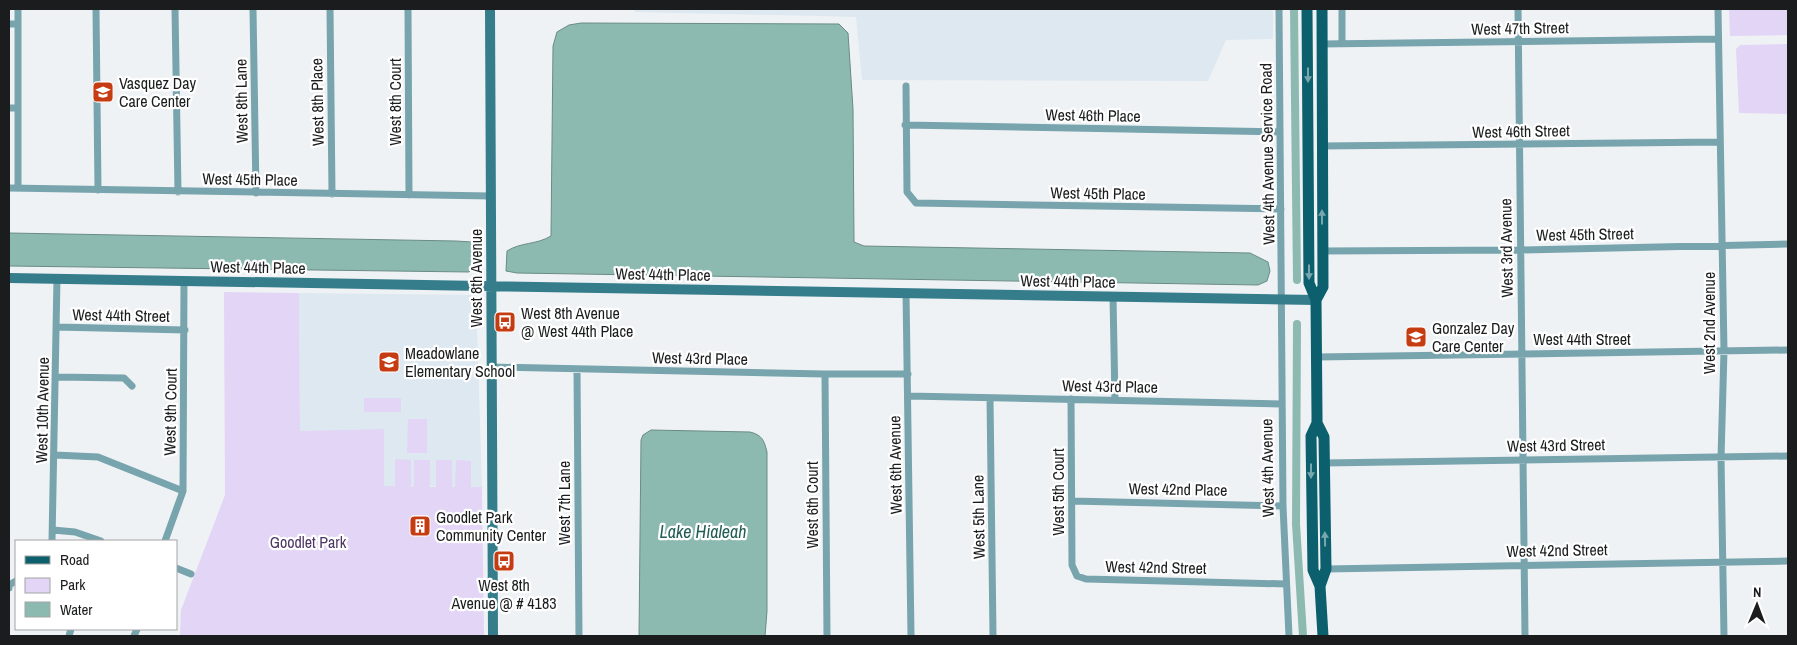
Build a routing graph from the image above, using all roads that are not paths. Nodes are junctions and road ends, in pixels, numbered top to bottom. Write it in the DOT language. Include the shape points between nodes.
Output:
graph roads {
  1 [pos="18,9"];
  2 [pos="96,9"];
  3 [pos="175,9"];
  4 [pos="253,9"];
  5 [pos="330,9"];
  6 [pos="408,9"];
  7 [pos="490,9"];
  8 [pos="1279,9"];
  9 [pos="1307,9"];
  10 [pos="1322,9"];
  11 [pos="1342,9"];
  12 [pos="1518,9"];
  13 [pos="1718,9"];
  14 [pos="9,24"];
  15 [pos="18,24"];
  16 [pos="1307,26"];
  17 [pos="1718,38"];
  18 [pos="1518,42"];
  19 [pos="1342,43"];
  20 [pos="1321,44"];
  21 [pos="906,86"];
  22 [pos="9,108"];
  23 [pos="18,108"];
  24 [pos="905,125"];
  25 [pos="1308,130"];
  26 [pos="1280,132"];
  27 [pos="1720,142"];
  28 [pos="1519,144"];
  29 [pos="1322,146"];
  30 [pos="9,188"];
  31 [pos="18,188"];
  32 [pos="98,190"];
  33 [pos="178,192"];
  34 [pos="256,193"];
  35 [pos="332,194"];
  36 [pos="409,195"];
  37 [pos="492,196"];
  38 [pos="1280,209"];
  39 [pos="1788,244"];
  40 [pos="1722,245"];
  41 [pos="1520,250"];
  42 [pos="1322,251"];
  43 [pos="9,278"];
  44 [pos="57,278"];
  45 [pos="184,281"];
  46 [pos="491,286"];
  47 [pos="906,293"];
  48 [pos="1113,296"];
  49 [pos="1282,300"];
  50 [pos="1316,300"];
  51 [pos="56,327"];
  52 [pos="185,330"];
  53 [pos="1788,350"];
  54 [pos="1724,351"];
  55 [pos="1523,353"];
  56 [pos="1317,357"];
  57 [pos="492,367"];
  58 [pos="577,370"];
  59 [pos="825,374"];
  60 [pos="908,374"];
  61 [pos="57,376"];
  62 [pos="132,386"];
  63 [pos="908,396"];
  64 [pos="990,398"];
  65 [pos="1071,399"];
  66 [pos="1115,400"];
  67 [pos="1282,404"];
  68 [pos="1317,423"];
  69 [pos="55,455"];
  70 [pos="1788,456"];
  71 [pos="1721,458"];
  72 [pos="1523,459"];
  73 [pos="1324,463"];
  74 [pos="183,491"];
  75 [pos="1072,501"];
  76 [pos="1283,506"];
  77 [pos="53,530"];
  78 [pos="52,540"];
  79 [pos="98,540"];
  80 [pos="165,540"];
  81 [pos="1788,561"];
  82 [pos="1724,562"];
  83 [pos="1524,564"];
  84 [pos="178,569"];
  85 [pos="1326,569"];
  86 [pos="191,574"];
  87 [pos="1086,579"];
  88 [pos="1286,584"];
  89 [pos="1320,586"];
  90 [pos="493,636"];
  91 [pos="579,636"];
  92 [pos="827,636"];
  93 [pos="911,636"];
  94 [pos="993,636"];
  95 [pos="1289,636"];
  96 [pos="1323,636"];
  97 [pos="1525,636"];
  98 [pos="1724,636"];
  1 -- 15 [label="street"];
  2 -- 32 [label="street"];
  3 -- 33 [label="street"];
  4 -- 34 [label="street, West 8th Lane"];
  5 -- 35 [label="street, West 8th Place"];
  6 -- 36 [label="street, West 8th Court"];
  7 -- 37 [label="street, West 8th Avenue"];
  8 -- 26 [label="street, West 4th Avenue Service Road"];
  9 -- 16 [label="main road"];
  10 -- 20 [label="main road"];
  11 -- 19 [label="street"];
  12 -- 18 [label="street, West 3rd Avenue"];
  13 -- 17 [label="street, West 2nd Avenue"];
  14 -- 15 [label="street"];
  15 -- 23 [label="street"];
  16 -- 20 [label="main road"];
  16 -- 25 [label="main road, one-way"];
  17 -- 18 [label="street, West 47th Street"];
  17 -- 27 [label="street, West 2nd Avenue"];
  18 -- 19 [label="street, West 47th Street"];
  18 -- 28 [label="street, West 3rd Avenue"];
  19 -- 20 [label="street, West 47th Street"];
  20 -- 29 [label="main road"];
  21 -- 24 [label="street"];
  22 -- 23 [label="street"];
  23 -- 31 [label="street"];
  24 -- 26 [label="street, West 46th Place"];
  24 -- 38 [label="street, West 45th Place" via="907,192 916,203"];
  25 -- 29 [label="main road" via="1312,139"];
  25 -- 50 [label="main road, one-way" via="1309,287"];
  26 -- 38 [label="street, West 4th Avenue Service Road"];
  27 -- 28 [label="street, West 46th Street"];
  27 -- 40 [label="street, West 2nd Avenue"];
  28 -- 29 [label="street, West 46th Street"];
  28 -- 41 [label="street, West 3rd Avenue"];
  42 -- 29 [label="main road, one-way"];
  30 -- 31 [label="street, West 45th Place"];
  31 -- 32 [label="street, West 45th Place"];
  32 -- 33 [label="street, West 45th Place"];
  33 -- 34 [label="street, West 45th Place"];
  34 -- 35 [label="street, West 45th Place"];
  35 -- 36 [label="street, West 45th Place"];
  36 -- 37 [label="street, West 45th Place"];
  37 -- 46 [label="street, West 8th Avenue"];
  38 -- 49 [label="street, West 4th Avenue Service Road"];
  39 -- 40 [label="street, West 45th Street"];
  40 -- 41 [label="street, West 45th Street"];
  40 -- 54 [label="street, West 2nd Avenue"];
  41 -- 42 [label="street, West 45th Street"];
  41 -- 55 [label="street, West 3rd Avenue"];
  42 -- 50 [label="main road" via="1323,287"];
  43 -- 44 [label="street, West 44th Place"];
  44 -- 45 [label="street, West 44th Place"];
  44 -- 51 [label="street, West 10th Avenue"];
  45 -- 46 [label="street, West 44th Place"];
  45 -- 52 [label="street, West 9th Court"];
  46 -- 47 [label="street, West 44th Place"];
  46 -- 57 [label="street, West 8th Avenue"];
  47 -- 48 [label="street, West 44th Place"];
  47 -- 60 [label="street, West 6th Avenue"];
  48 -- 49 [label="street, West 44th Place"];
  48 -- 66 [label="street"];
  49 -- 50 [label="street, West 44th Place"];
  49 -- 67 [label="street, West 4th Avenue"];
  50 -- 56 [label="main road"];
  51 -- 52 [label="street, West 44th Street"];
  51 -- 61 [label="street, West 10th Avenue"];
  52 -- 74 [label="street, West 9th Court"];
  53 -- 54 [label="street, West 44th Street"];
  54 -- 55 [label="street, West 44th Street"];
  54 -- 71 [label="street, West 2nd Avenue"];
  55 -- 56 [label="street, West 44th Street"];
  55 -- 72 [label="street, West 3rd Avenue"];
  56 -- 68 [label="main road"];
  57 -- 58 [label="street, West 43rd Place"];
  57 -- 90 [label="street, West 8th Avenue"];
  58 -- 59 [label="street, West 43rd Place"];
  58 -- 91 [label="street, West 7th Lane"];
  59 -- 60 [label="street, West 43rd Place"];
  59 -- 92 [label="street, West 6th Court"];
  60 -- 63 [label="street, West 6th Avenue"];
  61 -- 62 [label="street" via="124,378"];
  61 -- 69 [label="street, West 10th Avenue"];
  63 -- 64 [label="street, West 43rd Place"];
  63 -- 93 [label="street, West 6th Avenue"];
  64 -- 65 [label="street, West 43rd Place"];
  64 -- 94 [label="street, West 5th Lane"];
  65 -- 66 [label="street, West 43rd Place"];
  65 -- 75 [label="street, West 5th Court"];
  66 -- 67 [label="street, West 43rd Place"];
  67 -- 76 [label="street, West 4th Avenue"];
  68 -- 73 [label="main road" via="1324,437"];
  68 -- 89 [label="main road, one-way" via="1311,436 1312,570"];
  69 -- 74 [label="street" via="98,457"];
  69 -- 77 [label="street, West 10th Avenue"];
  70 -- 71 [label="street, West 43rd Street"];
  71 -- 72 [label="street, West 43rd Street"];
  71 -- 82 [label="street, West 2nd Avenue"];
  72 -- 73 [label="street, West 43rd Street"];
  72 -- 83 [label="street, West 3rd Avenue"];
  85 -- 73 [label="main road, one-way"];
  74 -- 80 [label="street, West 9th Court"];
  75 -- 76 [label="street, West 42nd Place"];
  75 -- 87 [label="street, West 5th Court" via="1072,565 1078,576"];
  76 -- 88 [label="street, West 4th Avenue"];
  77 -- 78 [label="street, West 10th Avenue"];
  77 -- 79 [label="street" via="75,532"];
  81 -- 82 [label="street, West 42nd Street"];
  82 -- 83 [label="street, West 42nd Street"];
  82 -- 98 [label="street, West 2nd Avenue"];
  83 -- 85 [label="street, West 42nd Street"];
  83 -- 97 [label="street, West 3rd Avenue"];
  84 -- 86 [label="street"];
  85 -- 89 [label="main road"];
  87 -- 88 [label="street, West 42nd Street"];
  88 -- 95 [label="street, West 4th Avenue"];
  89 -- 96 [label="main road"];
}
